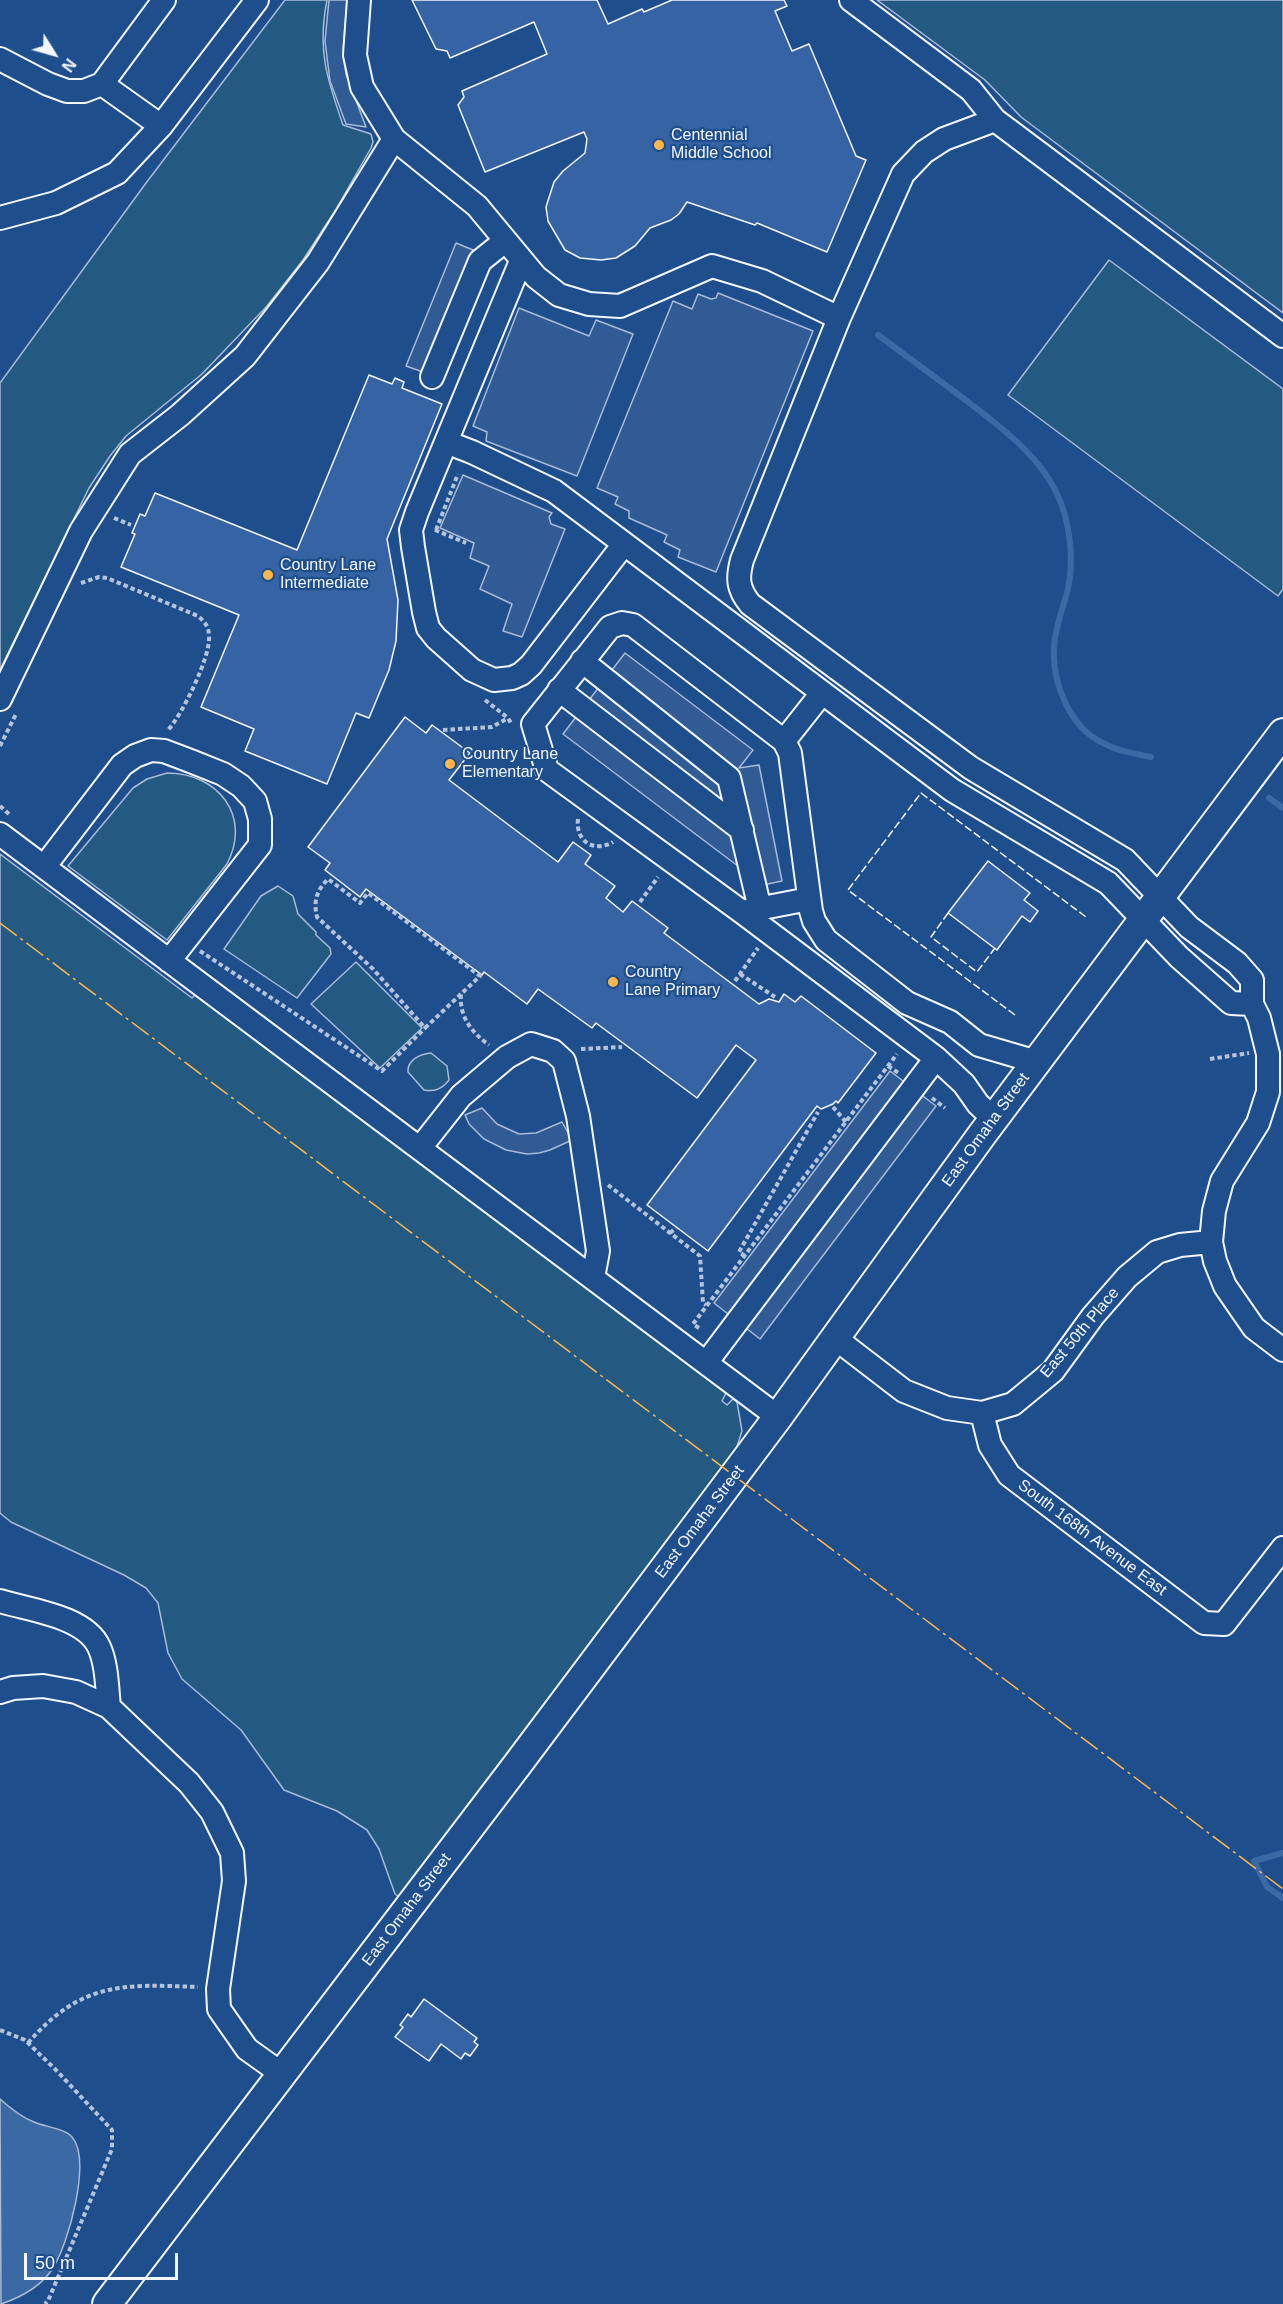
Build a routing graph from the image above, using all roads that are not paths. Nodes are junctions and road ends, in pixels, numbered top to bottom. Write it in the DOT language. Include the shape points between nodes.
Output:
graph roads {
  1 [pos="164,0"];
  2 [pos="257,0"];
  3 [pos="359,0"];
  4 [pos="851,0"];
  5 [pos="0,59"];
  6 [pos="102,84"];
  7 [pos="995,120"];
  8 [pos="161,126"];
  9 [pos="394,139"];
  10 [pos="0,218"];
  11 [pos="505,241"];
  12 [pos="521,261"];
  13 [pos="839,318"];
  14 [pos="1283,336"];
  15 [pos="432,377"];
  16 [pos="446,442"];
  17 [pos="624,544"];
  18 [pos="582,661"];
  19 [pos="559,690"];
  20 [pos="822,693"];
  21 [pos="10,702"];
  22 [pos="1283,733"];
  23 [pos="784,741"];
  24 [pos="7,826"];
  25 [pos="742,830"];
  26 [pos="44,867"];
  27 [pos="1159,897"];
  28 [pos="809,899"];
  29 [pos="752,910"];
  30 [pos="1142,920"];
  31 [pos="826,940"];
  32 [pos="1228,958"];
  33 [pos="169,961"];
  34 [pos="809,964"];
  35 [pos="1209,981"];
  36 [pos="1252,1004"];
  37 [pos="936,1058"];
  38 [pos="1037,1062"];
  39 [pos="994,1119"];
  40 [pos="420,1148"];
  41 [pos="1211,1242"];
  42 [pos="593,1278"];
  43 [pos="835,1338"];
  44 [pos="1283,1350"];
  45 [pos="706,1363"];
  46 [pos="982,1413"];
  47 [pos="778,1417"];
  48 [pos="1283,1548"];
  49 [pos="0,1601"];
  50 [pos="0,1692"];
  51 [pos="109,1707"];
  52 [pos="282,2074"];
  53 [pos="107,2304"];
  1 -- 6 [label="street"];
  2 -- 8 [label="street"];
  3 -- 9 [label="street" via="355,55 362,87"];
  4 -- 7 [label="street" via="971,90"];
  5 -- 6 [label="street" via="67,91 84,91"];
  6 -- 8 [label="street"];
  7 -- 13 [label="street" via="944,139 924,152 903,174"];
  7 -- 14 [label="street"];
  8 -- 10 [label="street" via="117,173 56,203"];
  9 -- 11 [label="street" via="477,206"];
  9 -- 21 [label="street" via="318,262 245,356 130,454 81,531"];
  11 -- 12 [label="street"];
  11 -- 15 [label="street" via="480,261"];
  12 -- 13 [label="street" via="559,295 589,304 620,306 712,266 762,281"];
  12 -- 16 [label="street"];
  13 -- 27 [label="street" via="742,560 737,577 741,593 750,604 971,768 1125,860"];
  16 -- 17 [label="street" via="554,491"];
  16 -- 17 [label="street" via="411,530 429,628 472,670 494,680 521,674"];
  17 -- 20 [label="street"];
  18 -- 19 [label="street"];
  18 -- 23 [label="street" via="610,627 633,625"];
  18 -- 25 [label="street" via="729,778"];
  19 -- 25 [label="street"];
  19 -- 29 [label="street" via="533,724 547,770"];
  20 -- 23 [label="street"];
  20 -- 30 [label="street" via="952,790 1108,883"];
  22 -- 27 [label="main road, East Omaha Street"];
  23 -- 28 [label="street" via="793,768"];
  24 -- 26 [label="street"];
  25 -- 29 [label="street"];
  26 -- 33 [label="street"];
  26 -- 33 [label="street" via="123,765 135,756 151,750 164,751 223,774 242,786 255,801 260,845"];
  27 -- 30 [label="main road, East Omaha Street"];
  27 -- 32 [label="street"];
  28 -- 29 [label="street"];
  28 -- 31 [label="street" via="814,921"];
  29 -- 34 [label="street"];
  30 -- 35 [label="street"];
  30 -- 38 [label="main road, East Omaha Street"];
  31 -- 34 [label="street"];
  31 -- 38 [label="street" via="907,1003 950,1023 979,1045"];
  32 -- 35 [label="street"];
  32 -- 36 [label="street" via="1244,968 1252,980"];
  33 -- 40 [label="street"];
  34 -- 37 [label="street"];
  35 -- 36 [label="street" via="1231,1003"];
  36 -- 41 [label="street" via="1268,1054 1264,1110 1222,1181"];
  37 -- 39 [label="street"];
  37 -- 45 [label="street"];
  38 -- 39 [label="main road, East Omaha Street"];
  39 -- 43 [label="main road, East Omaha Street"];
  40 -- 42 [label="street"];
  40 -- 42 [label="street" via="461,1096 507,1057 531,1044 554,1051 564,1061 578,1116 598,1251"];
  41 -- 44 [label="street" via="1225,1286 1254,1328"];
  41 -- 46 [label="street, East 50th Place" via="1157,1252 1127,1277 1053,1371 1013,1404"];
  42 -- 45 [label="street"];
  43 -- 46 [label="street" via="904,1391 947,1408"];
  43 -- 47 [label="main road, East Omaha Street"];
  45 -- 47 [label="street"];
  46 -- 48 [label="street, South 168th Avenue East" via="990,1445 1010,1475 1204,1623 1224,1624"];
  47 -- 52 [label="main road, East Omaha Street"];
  49 -- 51 [label="street" via="70,1621 93,1637 100,1648"];
  50 -- 51 [label="street" via="43,1686 76,1692"];
  51 -- 52 [label="street" via="189,1783 212,1812 232,1853 234,1881 218,1989 219,2009 247,2049"];
  52 -- 53 [label="main road, East Omaha Street"];
}
